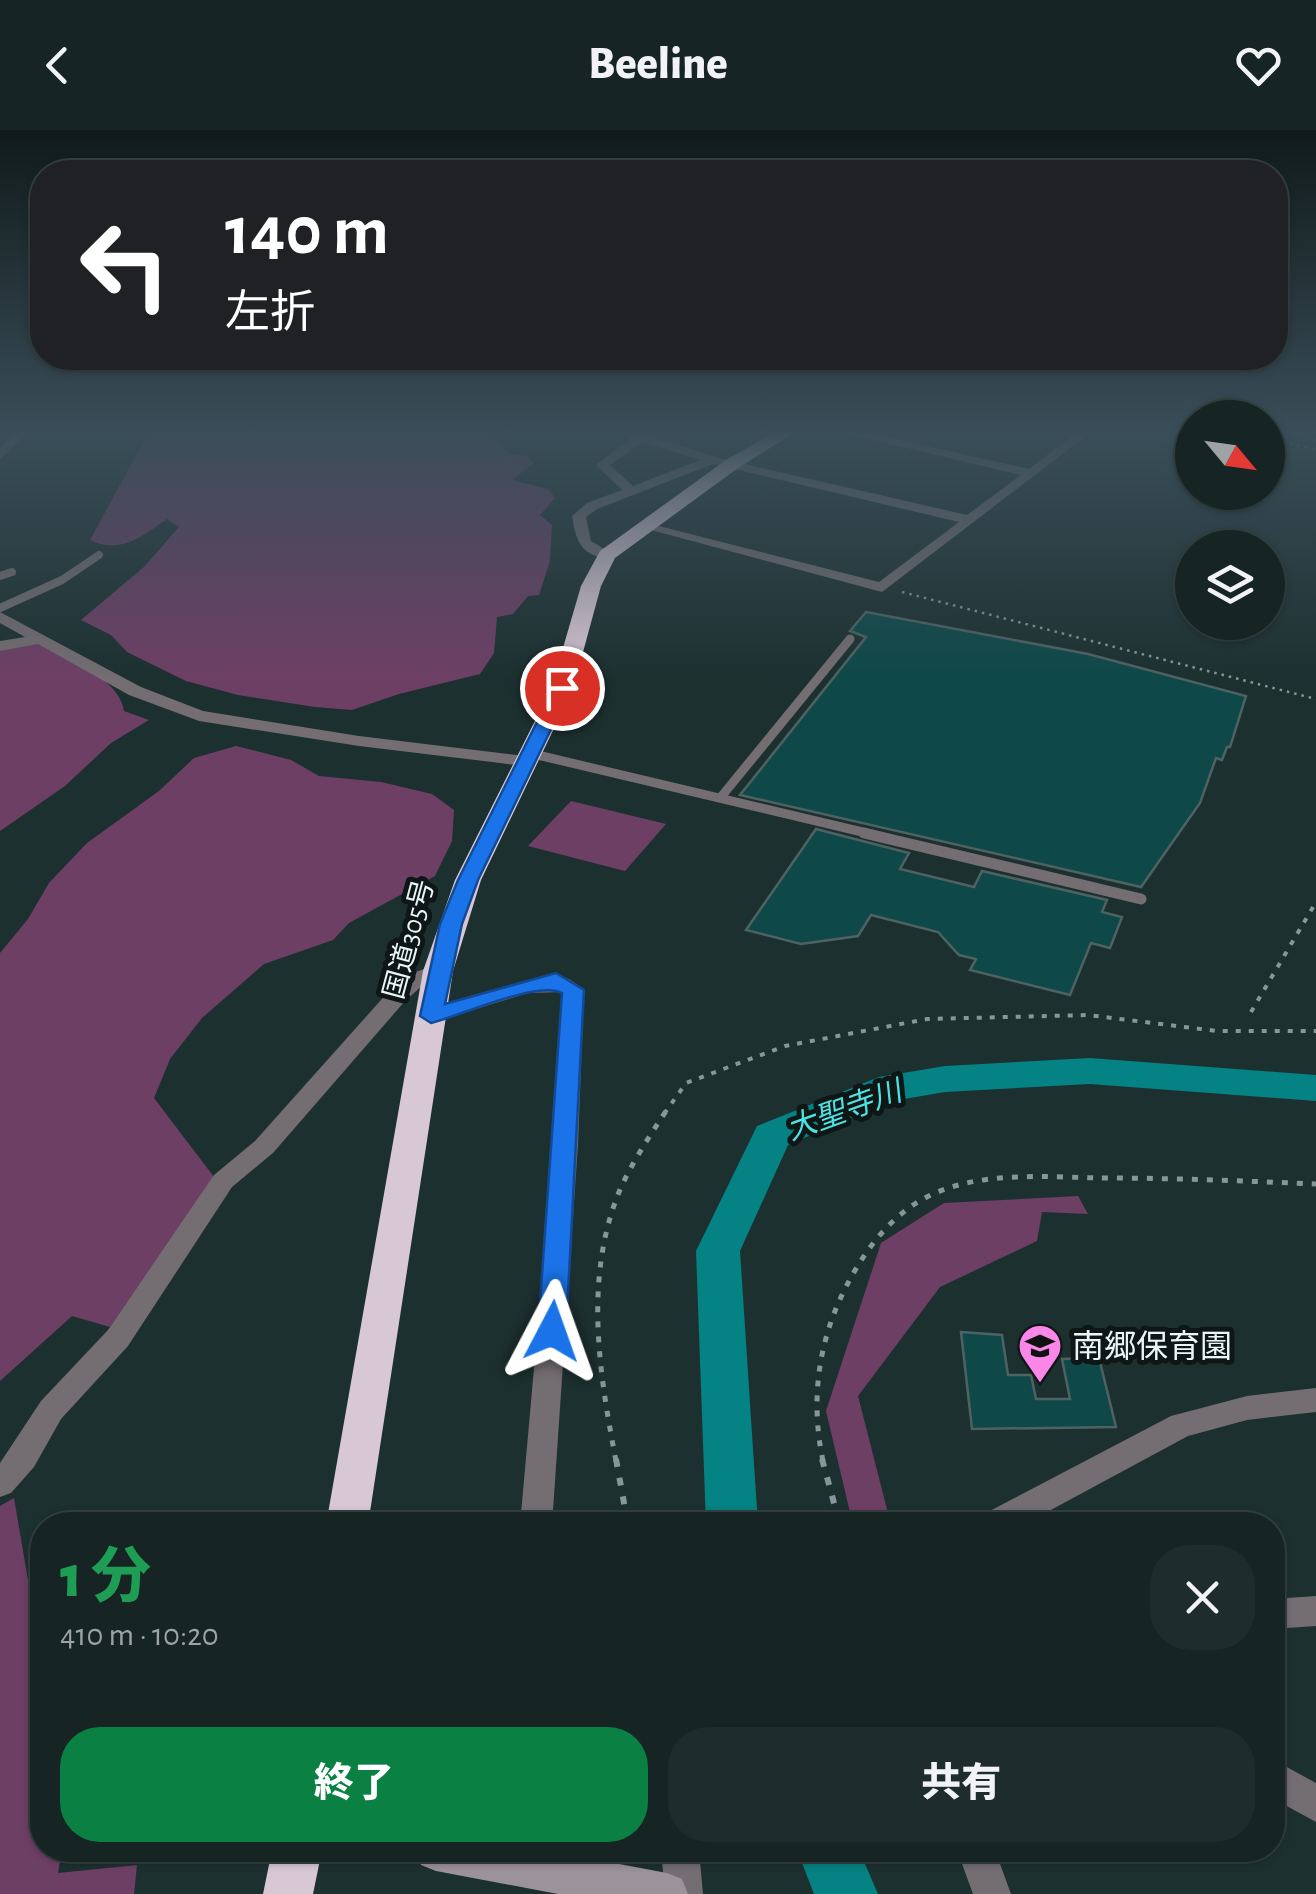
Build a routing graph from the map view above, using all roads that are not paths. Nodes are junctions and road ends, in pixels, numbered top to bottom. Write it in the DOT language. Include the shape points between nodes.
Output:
graph roads {
  1 [pos="580,515"];
  2 [pos="656,515"];
  3 [pos="950,515"];
  4 [pos="976,515"];
  5 [pos="970,520"];
  6 [pos="643,526"];
  7 [pos="99,555"];
  8 [pos="608,555"];
  9 [pos="12,572"];
  10 [pos="0,576"];
  11 [pos="0,608"];
  12 [pos="0,617"];
  13 [pos="850,639"];
  14 [pos="40,640"];
  15 [pos="0,646"];
  16 [pos="527,757"];
  17 [pos="721,797"];
  18 [pos="1140,899"];
  19 [pos="438,972"];
  20 [pos="431,1016"];
  21 [pos="1316,1400"];
  22 [pos="0,1484"];
  23 [pos="348,1512"];
  24 [pos="537,1512"];
  25 [pos="1018,1512"];
  26 [pos="1316,1611"];
  27 [pos="1285,1613"];
  28 [pos="1285,1785"];
  29 [pos="1316,1804"];
  30 [pos="295,1862"];
  31 [pos="477,1862"];
  32 [pos="681,1862"];
  33 [pos="980,1862"];
  34 [pos="548,1883"];
  35 [pos="288,1894"];
  36 [pos="667,1894"];
  37 [pos="684,1894"];
  38 [pos="992,1894"];
  1 -- 8 [label="street" via="584,542"];
  2 -- 6 [label="highway, 国道305号"];
  3 -- 5 [label="street"];
  4 -- 5 [label="street"];
  5 -- 6 [label="street" via="882,587"];
  6 -- 8 [label="highway, 国道305号"];
  7 -- 11 [label="lane"];
  8 -- 16 [label="highway, 国道305号" via="591,586 562,688"];
  9 -- 10 [label="lane"];
  12 -- 14 [label="street"];
  13 -- 17 [label="lane"];
  14 -- 15 [label="street"];
  14 -- 16 [label="street" via="135,691 199,716"];
  16 -- 17 [label="lane"];
  16 -- 19 [label="highway, 国道305号" via="468,880"];
  17 -- 18 [label="lane"];
  19 -- 20 [label="highway, 国道305号"];
  19 -- 22 [label="street" via="397,996 264,1147 223,1181 118,1338 51,1410"];
  20 -- 23 [label="highway, 国道305号"];
  20 -- 24 [label="street" via="556,980 573,990"];
  21 -- 25 [label="street" via="1182,1425"];
  26 -- 27 [label="street"];
  28 -- 29 [label="street"];
  30 -- 35 [label="highway"];
  31 -- 34 [label="street"];
  32 -- 37 [label="street"];
  33 -- 38 [label="street"];
  34 -- 36 [label="street"];
}
